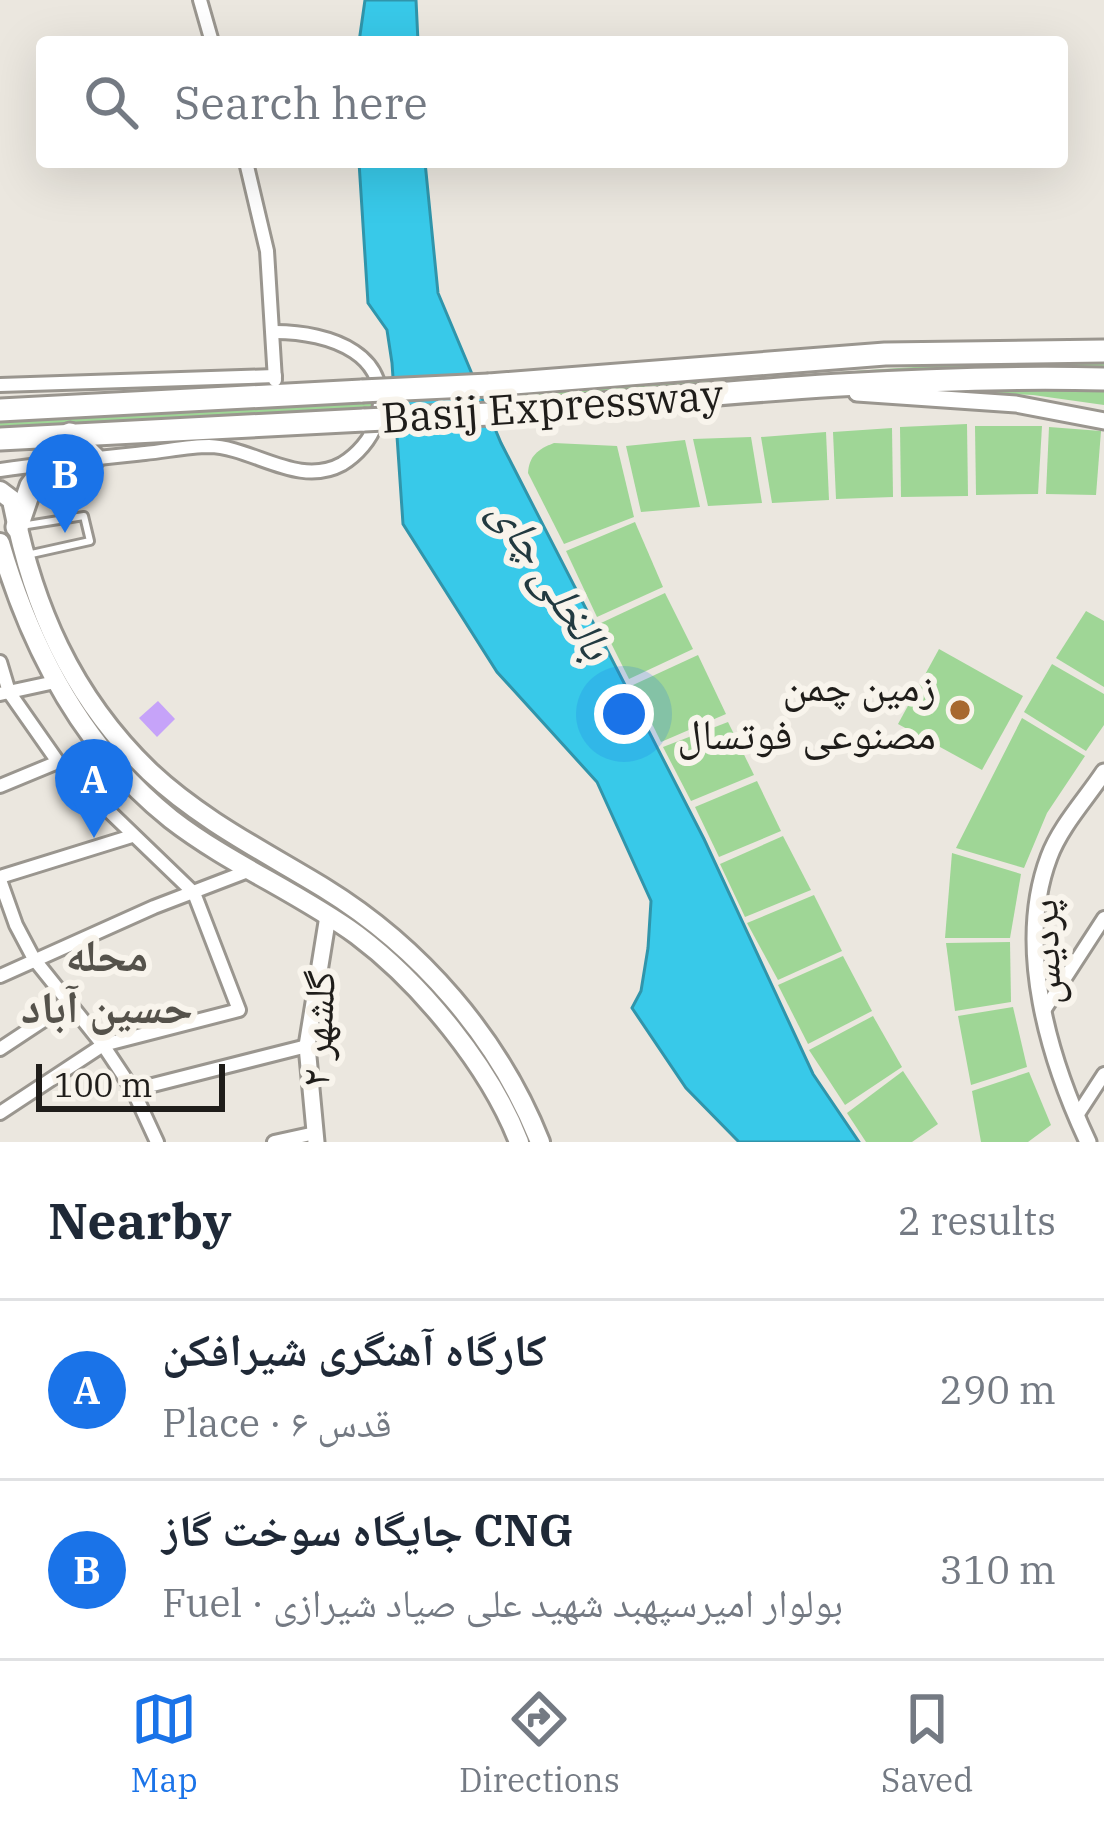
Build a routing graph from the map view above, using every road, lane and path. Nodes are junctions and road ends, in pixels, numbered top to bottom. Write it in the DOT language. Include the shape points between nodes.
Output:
graph roads {
  1 [pos="200,0"];
  2 [pos="210,36"];
  3 [pos="247,168"];
  4 [pos="275,332"];
  5 [pos="1104,351"];
  6 [pos="1104,379"];
  7 [pos="0,385"];
  8 [pos="276,386"];
  9 [pos="788,388"];
  10 [pos="0,410"];
  11 [pos="1104,422"];
  12 [pos="70,434"];
  13 [pos="0,439"];
  14 [pos="94,458"];
  15 [pos="47,463"];
  16 [pos="0,470"];
  17 [pos="0,491"];
  18 [pos="17,526"];
  19 [pos="0,544"];
  20 [pos="23,555"];
  21 [pos="0,662"];
  22 [pos="55,682"];
  23 [pos="4,693"];
  24 [pos="58,762"];
  25 [pos="1104,772"];
  26 [pos="0,785"];
  27 [pos="132,836"];
  28 [pos="262,851"];
  29 [pos="248,871"];
  30 [pos="0,879"];
  31 [pos="194,893"];
  32 [pos="328,916"];
  33 [pos="1104,918"];
  34 [pos="34,959"];
  35 [pos="0,976"];
  36 [pos="70,1002"];
  37 [pos="1042,1012"];
  38 [pos="104,1045"];
  39 [pos="307,1046"];
  40 [pos="0,1049"];
  41 [pos="1104,1074"];
  42 [pos="134,1090"];
  43 [pos="0,1113"];
  44 [pos="1076,1117"];
  45 [pos="155,1137"];
  46 [pos="316,1137"];
  47 [pos="139,1142"];
  48 [pos="274,1142"];
  49 [pos="519,1142"];
  50 [pos="540,1142"];
  51 [pos="1088,1142"];
  1 -- 2 [label="street"];
  3 -- 4 [label="street"];
  4 -- 8 [label="street"];
  4 -- 14 [label="street" via="349,346 379,381 372,435 341,465 298,470 212,446"];
  5 -- 8 [label="highway, Basij Expressway, bridge" via="885,354 362,391"];
  6 -- 9 [label="highway, Basij Expressway"];
  7 -- 8 [label="street"];
  8 -- 10 [label="highway, Basij Expressway"];
  9 -- 11 [label="street" via="1016,404"];
  9 -- 12 [label="highway, Basij Expressway, bridge" via="490,414"];
  12 -- 13 [label="highway, Basij Expressway"];
  12 -- 14 [label="highway"];
  12 -- 15 [label="highway"];
  14 -- 15 [label="street"];
  15 -- 16 [label="street"];
  15 -- 18 [label="highway"];
  17 -- 18 [label="main road" via="12,500"];
  18 -- 20 [label="main road"];
  18 -- 20 [label="lane" via="85,515 90,541"];
  19 -- 22 [label="main road"];
  20 -- 28 [label="main road" via="66,667 120,742 211,820"];
  21 -- 23 [label="street"];
  22 -- 23 [label="street"];
  22 -- 29 [label="main road" via="142,792"];
  23 -- 24 [label="street"];
  24 -- 26 [label="street"];
  24 -- 27 [label="street"];
  25 -- 37 [label="street, پردیس" via="1051,851 1037,893"];
  27 -- 30 [label="street"];
  27 -- 31 [label="street"];
  28 -- 29 [label="main road"];
  28 -- 50 [label="main road" via="329,891 465,1011"];
  29 -- 31 [label="street"];
  29 -- 32 [label="main road"];
  30 -- 34 [label="street"];
  31 -- 34 [label="street"];
  31 -- 38 [label="street" via="239,1010"];
  32 -- 39 [label="street, گلشهر ۲"];
  32 -- 49 [label="main road" via="405,978 447,1026 486,1076"];
  33 -- 37 [label="street"];
  34 -- 35 [label="street"];
  34 -- 36 [label="street"];
  36 -- 38 [label="street"];
  36 -- 40 [label="street"];
  37 -- 44 [label="street, پردیس"];
  38 -- 42 [label="street"];
  38 -- 43 [label="street"];
  39 -- 42 [label="street"];
  39 -- 46 [label="street, گلشهر ۲"];
  41 -- 44 [label="street"];
  42 -- 45 [label="street"];
  44 -- 51 [label="street, پردیس"];
  45 -- 47 [label="street"];
  46 -- 48 [label="street"];
}
